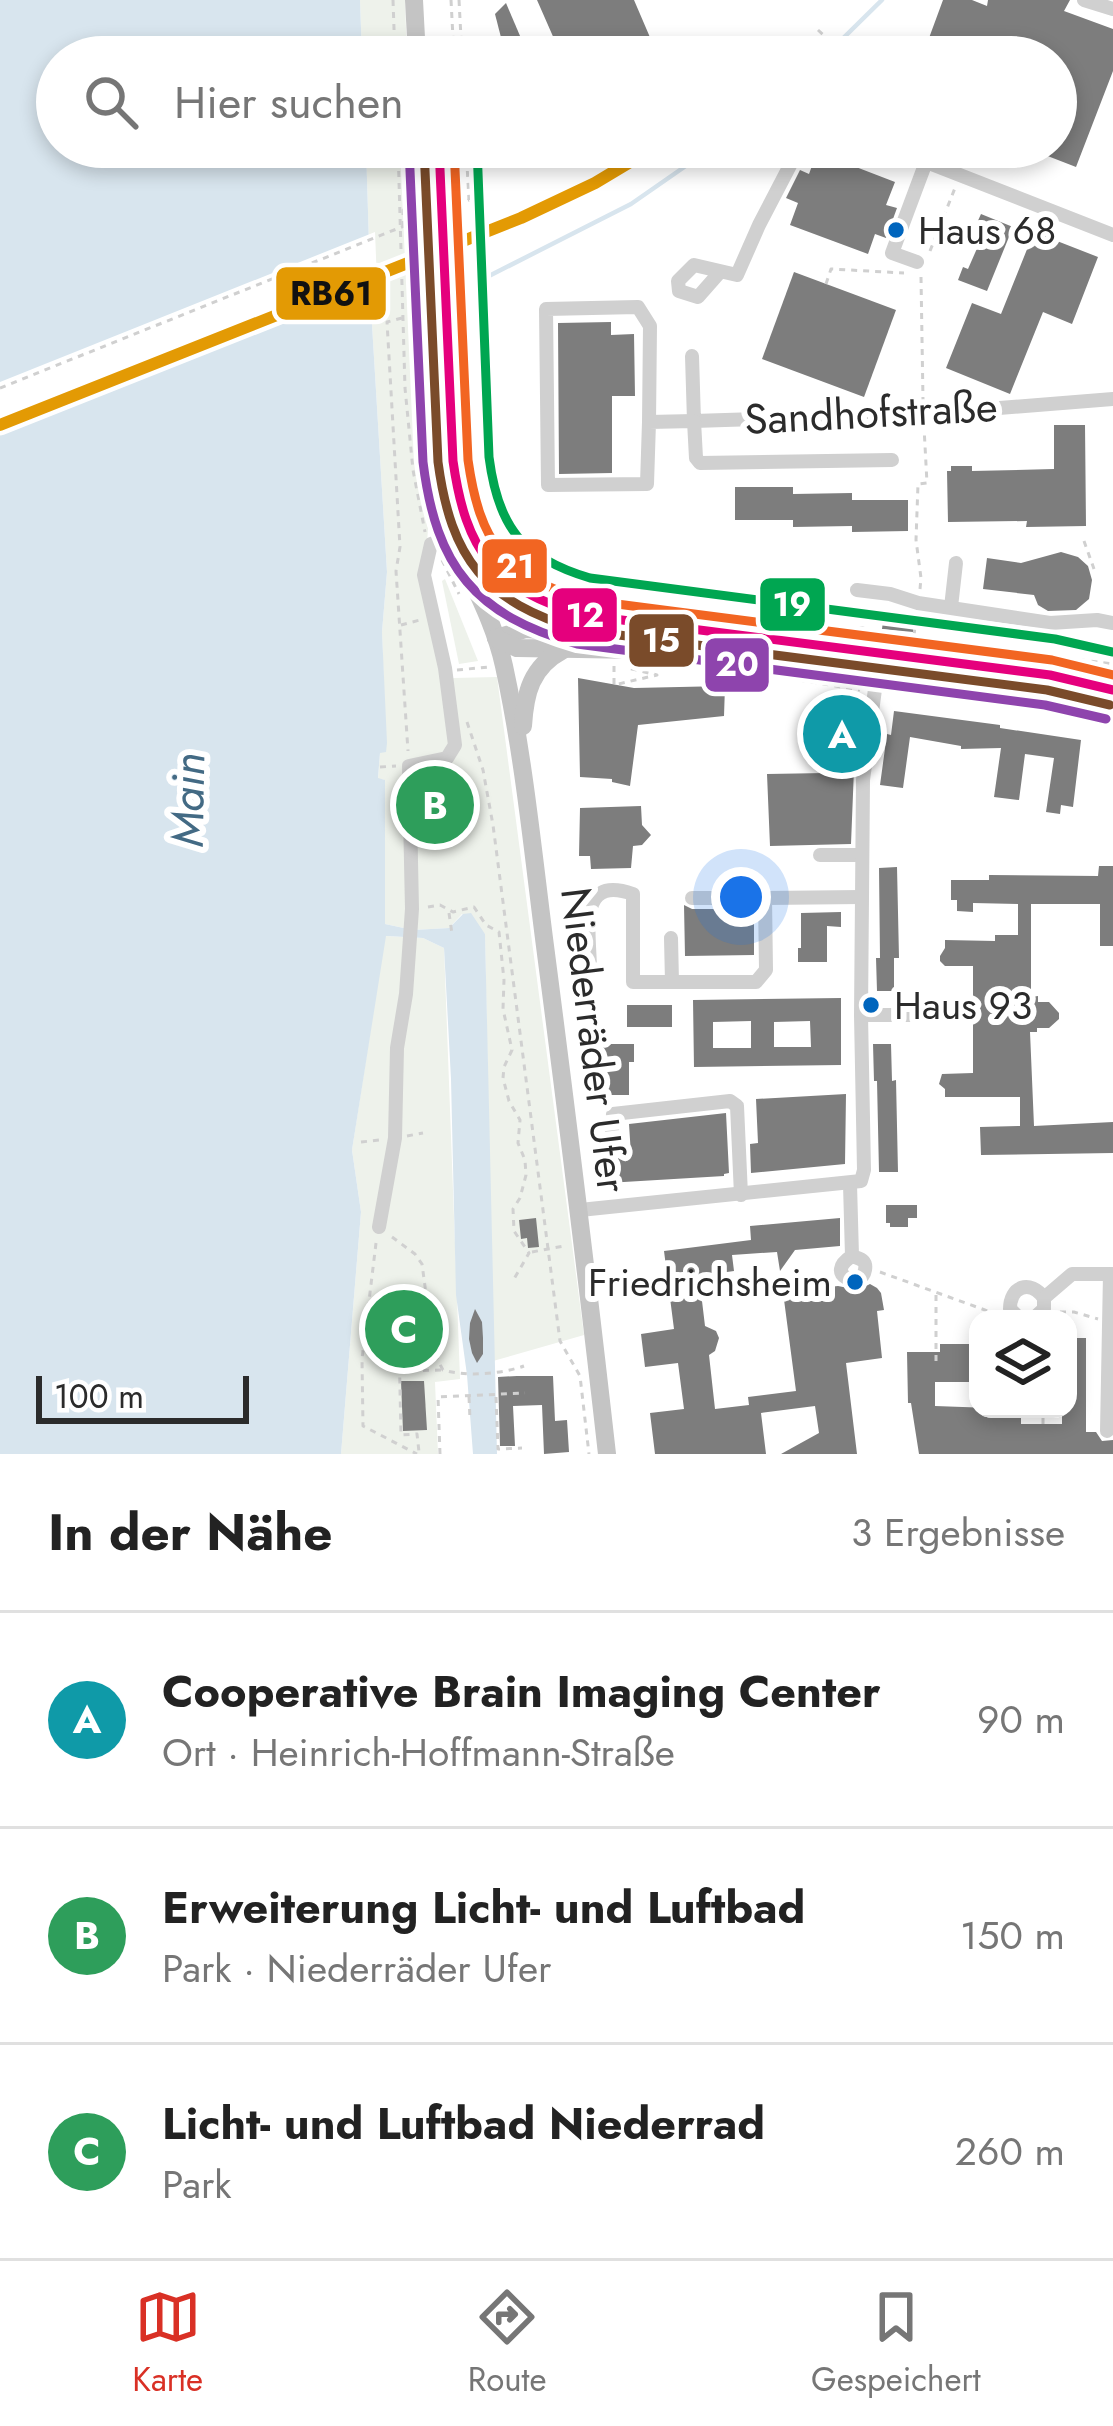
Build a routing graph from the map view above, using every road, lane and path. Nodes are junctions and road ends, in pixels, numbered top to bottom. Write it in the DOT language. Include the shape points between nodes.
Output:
graph roads {
  1 [pos="393,0"];
  2 [pos="414,0"];
  3 [pos="452,0"];
  4 [pos="459,0"];
  5 [pos="1084,0"];
  6 [pos="1113,9"];
  7 [pos="818,30"];
  8 [pos="394,36"];
  9 [pos="416,36"];
  10 [pos="453,36"];
  11 [pos="461,36"];
  12 [pos="825,36"];
  13 [pos="398,168"];
  14 [pos="421,168"];
  15 [pos="459,168"];
  16 [pos="467,168"];
  17 [pos="789,168"];
  18 [pos="924,168"];
  19 [pos="942,168"];
  20 [pos="960,175"];
  21 [pos="408,210"];
  22 [pos="462,226"];
  23 [pos="406,228"];
  24 [pos="400,235"];
  25 [pos="1113,235"];
  26 [pos="432,239"];
  27 [pos="923,258"];
  28 [pos="720,272"];
  29 [pos="826,284"];
  30 [pos="402,318"];
  31 [pos="692,356"];
  32 [pos="0,388"];
  33 [pos="1113,399"];
  34 [pos="923,413"];
  35 [pos="694,421"];
  36 [pos="649,422"];
  37 [pos="892,460"];
  38 [pos="441,540"];
  39 [pos="1084,541"];
  40 [pos="956,563"];
  41 [pos="1088,567"];
  42 [pos="474,581"];
  43 [pos="857,590"];
  44 [pos="918,603"];
  45 [pos="951,608"];
  46 [pos="421,620"];
  47 [pos="1113,623"];
  48 [pos="400,625"];
  49 [pos="862,633"];
  50 [pos="496,638"];
  51 [pos="902,639"];
  52 [pos="914,640"];
  53 [pos="586,641"];
  54 [pos="923,646"];
  55 [pos="899,662"];
  56 [pos="1100,662"];
  57 [pos="1051,663"];
  58 [pos="614,664"];
  59 [pos="1113,664"];
  60 [pos="491,667"];
  61 [pos="454,670"];
  62 [pos="854,670"];
  63 [pos="877,674"];
  64 [pos="1113,705"];
  65 [pos="464,710"];
  66 [pos="520,755"];
  67 [pos="380,766"];
  68 [pos="409,766"];
  69 [pos="820,855"];
  70 [pos="862,855"];
  71 [pos="862,897"];
  72 [pos="692,898"];
  73 [pos="765,898"];
  74 [pos="449,911"];
  75 [pos="411,916"];
  76 [pos="452,934"];
  77 [pos="671,938"];
  78 [pos="590,970"];
  79 [pos="672,982"];
  80 [pos="861,1015"];
  81 [pos="958,1015"];
  82 [pos="611,1148"];
  83 [pos="855,1182"];
  84 [pos="741,1195"];
  85 [pos="580,1210"];
  86 [pos="379,1227"];
  87 [pos="550,1247"];
  88 [pos="529,1253"];
  89 [pos="853,1256"];
  90 [pos="869,1268"];
  91 [pos="1112,1274"];
  92 [pos="514,1279"];
  93 [pos="936,1292"];
  94 [pos="1043,1298"];
  95 [pos="985,1310"];
  96 [pos="1011,1310"];
  97 [pos="1042,1310"];
  98 [pos="1077,1313"];
  99 [pos="1109,1322"];
  100 [pos="364,1328"];
  101 [pos="940,1362"];
  102 [pos="524,1366"];
  103 [pos="443,1370"];
  104 [pos="399,1372"];
  105 [pos="525,1393"];
  106 [pos="495,1394"];
  107 [pos="469,1395"];
  108 [pos="1043,1418"];
  109 [pos="470,1419"];
  110 [pos="1043,1424"];
  111 [pos="1107,1432"];
  112 [pos="401,1435"];
  113 [pos="402,1446"];
  114 [pos="522,1448"];
  115 [pos="418,1454"];
  116 [pos="440,1454"];
  117 [pos="589,1454"];
  118 [pos="608,1454"];
  1 -- 8 [label="path"];
  2 -- 9 [label="main road"];
  3 -- 10 [label="path"];
  4 -- 11 [label="path"];
  5 -- 6 [label="street"];
  7 -- 12 [label="path"];
  13 -- 24 [label="path"];
  14 -- 38 [label="main road, Niederräder Ufer"];
  15 -- 22 [label="path"];
  16 -- 23 [label="path, bridge" via="469,200"];
  17 -- 28 [label="street" via="737,275"];
  18 -- 27 [label="street" via="892,253"];
  19 -- 20 [label="street"];
  20 -- 25 [label="street"];
  20 -- 27 [label="path"];
  21 -- 23 [label="path"];
  22 -- 26 [label="path"];
  22 -- 49 [label="path" via="473,473 495,538 519,565 548,585 604,600"];
  23 -- 24 [label="path"];
  23 -- 32 [label="path, bridge"];
  24 -- 30 [label="path"];
  29 -- 34 [label="path" via="831,269 921,274"];
  30 -- 38 [label="path" via="418,506 425,535"];
  30 -- 48 [label="path" via="387,322"];
  31 -- 35 [label="street, Sandhofstraße"];
  33 -- 34 [label="street, Sandhofstraße"];
  34 -- 35 [label="street, Sandhofstraße"];
  34 -- 44 [label="path"];
  35 -- 36 [label="street"];
  35 -- 37 [label="street" via="700,463"];
  36 -- 36 [label="street" via="650,326 638,307 546,309 548,485 647,484"];
  38 -- 42 [label="main road, Niederräder Ufer"];
  38 -- 68 [label="street" via="424,575 455,746 447,758"];
  39 -- 41 [label="path" via="1094,568"];
  40 -- 45 [label="street"];
  42 -- 50 [label="main road, Niederräder Ufer"];
  42 -- 53 [label="main road"];
  43 -- 44 [label="street"];
  44 -- 45 [label="street"];
  44 -- 52 [label="path"];
  45 -- 47 [label="street"];
  46 -- 48 [label="path"];
  48 -- 68 [label="path"];
  49 -- 51 [label="path"];
  49 -- 62 [label="street"];
  50 -- 53 [label="main road" via="517,648"];
  50 -- 66 [label="main road, Niederräder Ufer"];
  51 -- 52 [label="path"];
  51 -- 55 [label="path"];
  52 -- 54 [label="path"];
  52 -- 56 [label="path"];
  53 -- 62 [label="main road"];
  53 -- 66 [label="main road" via="548,658 529,684"];
  56 -- 57 [label="path" via="1098,671"];
  56 -- 59 [label="path"];
  58 -- 58 [label="path" via="614,685 657,675 636,670"];
  60 -- 61 [label="path"];
  62 -- 63 [label="main road"];
  63 -- 64 [label="main road"];
  63 -- 70 [label="street"];
  65 -- 87 [label="path" via="493,826"];
  66 -- 85 [label="main road, Niederräder Ufer"];
  67 -- 68 [label="path"];
  68 -- 75 [label="street"];
  69 -- 70 [label="street"];
  70 -- 71 [label="street"];
  71 -- 73 [label="street"];
  71 -- 80 [label="street"];
  72 -- 73 [label="street"];
  73 -- 79 [label="street" via="760,979"];
  74 -- 75 [label="path" via="440,904"];
  74 -- 76 [label="path"];
  74 -- 88 [label="path" via="474,907 499,932 512,1050 503,1078 520,1120 526,1175 514,1232"];
  75 -- 86 [label="street" via="395,1138"];
  77 -- 79 [label="street"];
  78 -- 79 [label="street" via="595,895 625,891 633,894 633,982"];
  80 -- 81 [label="street"];
  80 -- 83 [label="street" via="863,1170"];
  82 -- 84 [label="street" via="613,1114 730,1101 737,1106"];
  83 -- 84 [label="street"];
  83 -- 89 [label="street"];
  84 -- 85 [label="street"];
  85 -- 118 [label="main road, Niederräder Ufer"];
  86 -- 100 [label="path"];
  86 -- 103 [label="path" via="422,1264"];
  87 -- 88 [label="path"];
  87 -- 117 [label="path" via="560,1341 580,1376"];
  88 -- 92 [label="path"];
  90 -- 93 [label="path"];
  91 -- 94 [label="street" via="1072,1274"];
  91 -- 99 [label="street"];
  93 -- 95 [label="path"];
  93 -- 101 [label="path"];
  94 -- 96 [label="street" via="1037,1289 1016,1289"];
  94 -- 97 [label="street"];
  98 -- 99 [label="path"];
  99 -- 111 [label="street"];
  100 -- 104 [label="path" via="393,1335"];
  100 -- 113 [label="path" via="363,1426"];
  102 -- 103 [label="path"];
  103 -- 104 [label="path"];
  104 -- 112 [label="path"];
  105 -- 106 [label="path"];
  106 -- 107 [label="path"];
  106 -- 114 [label="path" via="499,1449"];
  107 -- 109 [label="path"];
  107 -- 116 [label="path" via="438,1396"];
  108 -- 110 [label="path"];
  112 -- 113 [label="path"];
  112 -- 115 [label="path" via="417,1434"];
  113 -- 115 [label="path"];
}
